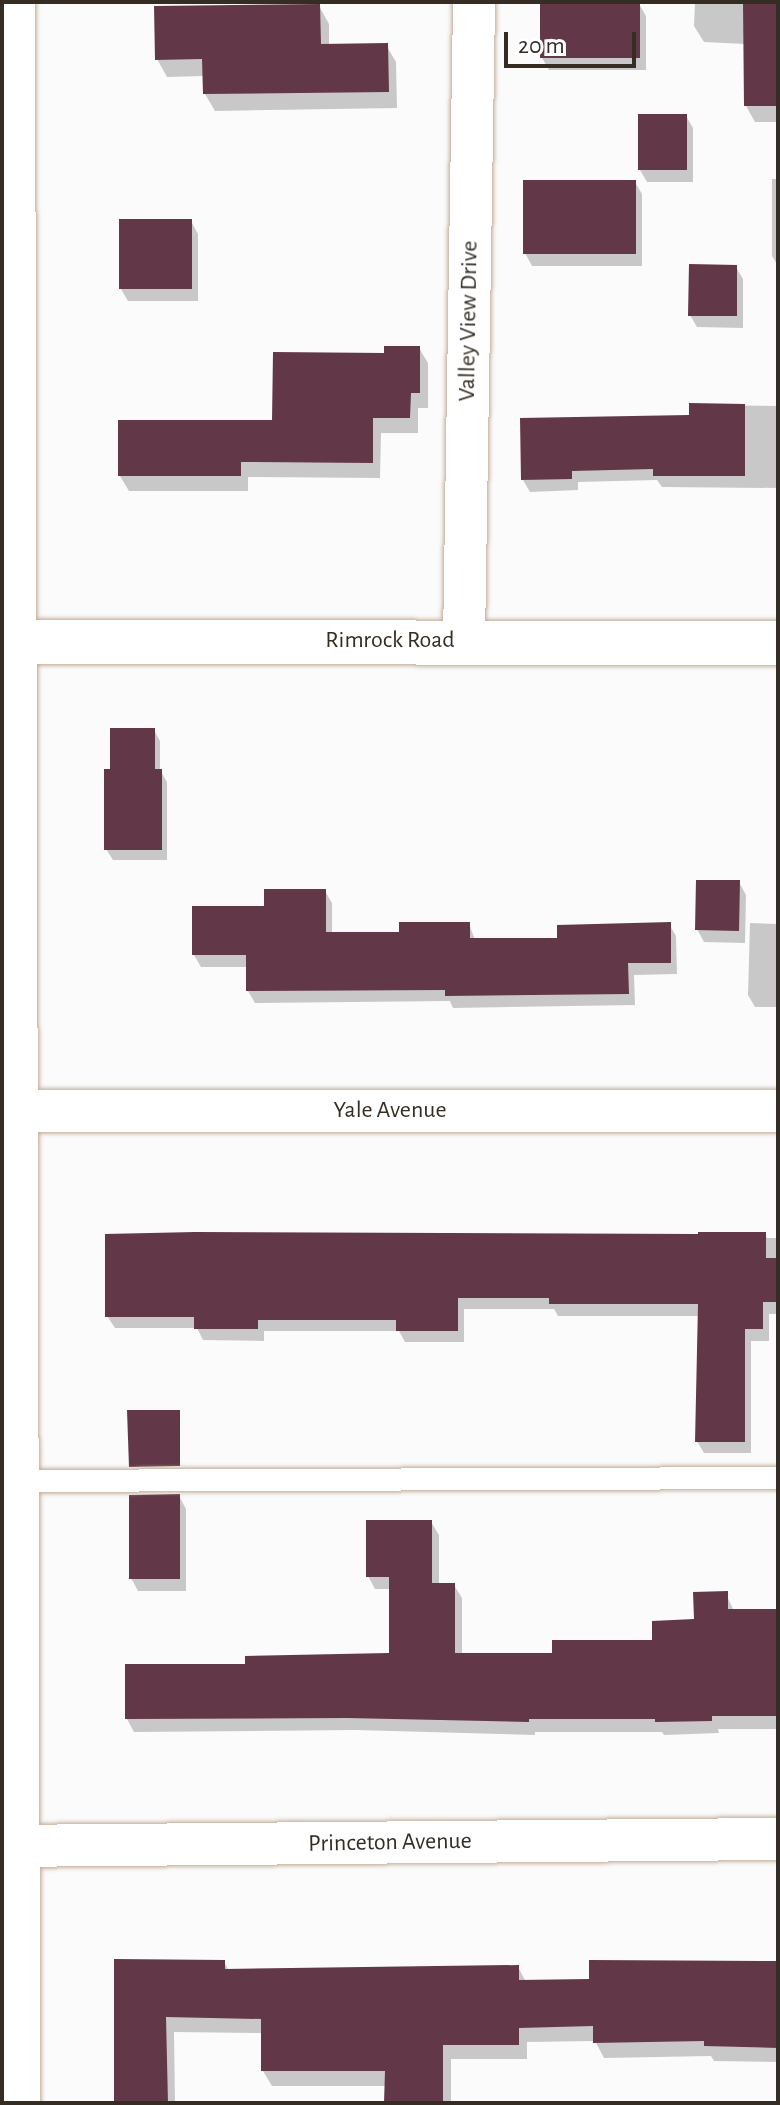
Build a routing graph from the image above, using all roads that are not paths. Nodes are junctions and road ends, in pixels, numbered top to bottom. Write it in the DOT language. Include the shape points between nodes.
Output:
graph roads {
  1 [pos="14,2"];
  2 [pos="474,2"];
  3 [pos="464,641"];
  4 [pos="9,642"];
  5 [pos="778,643"];
  6 [pos="10,1111"];
  7 [pos="778,1111"];
  8 [pos="778,1478"];
  9 [pos="10,1481"];
  10 [pos="778,1839"];
  11 [pos="10,1846"];
  12 [pos="19,2103"];
  1 -- 4 [label="street"];
  2 -- 3 [label="street, Valley View Drive"];
  3 -- 4 [label="main road, Rimrock Road"];
  3 -- 5 [label="main road, Rimrock Road"];
  4 -- 6 [label="street"];
  6 -- 7 [label="street, Yale Avenue"];
  6 -- 9 [label="street"];
  8 -- 9 [label="lane"];
  9 -- 11 [label="street"];
  10 -- 11 [label="street, Princeton Avenue"];
  11 -- 12 [label="street"];
}
